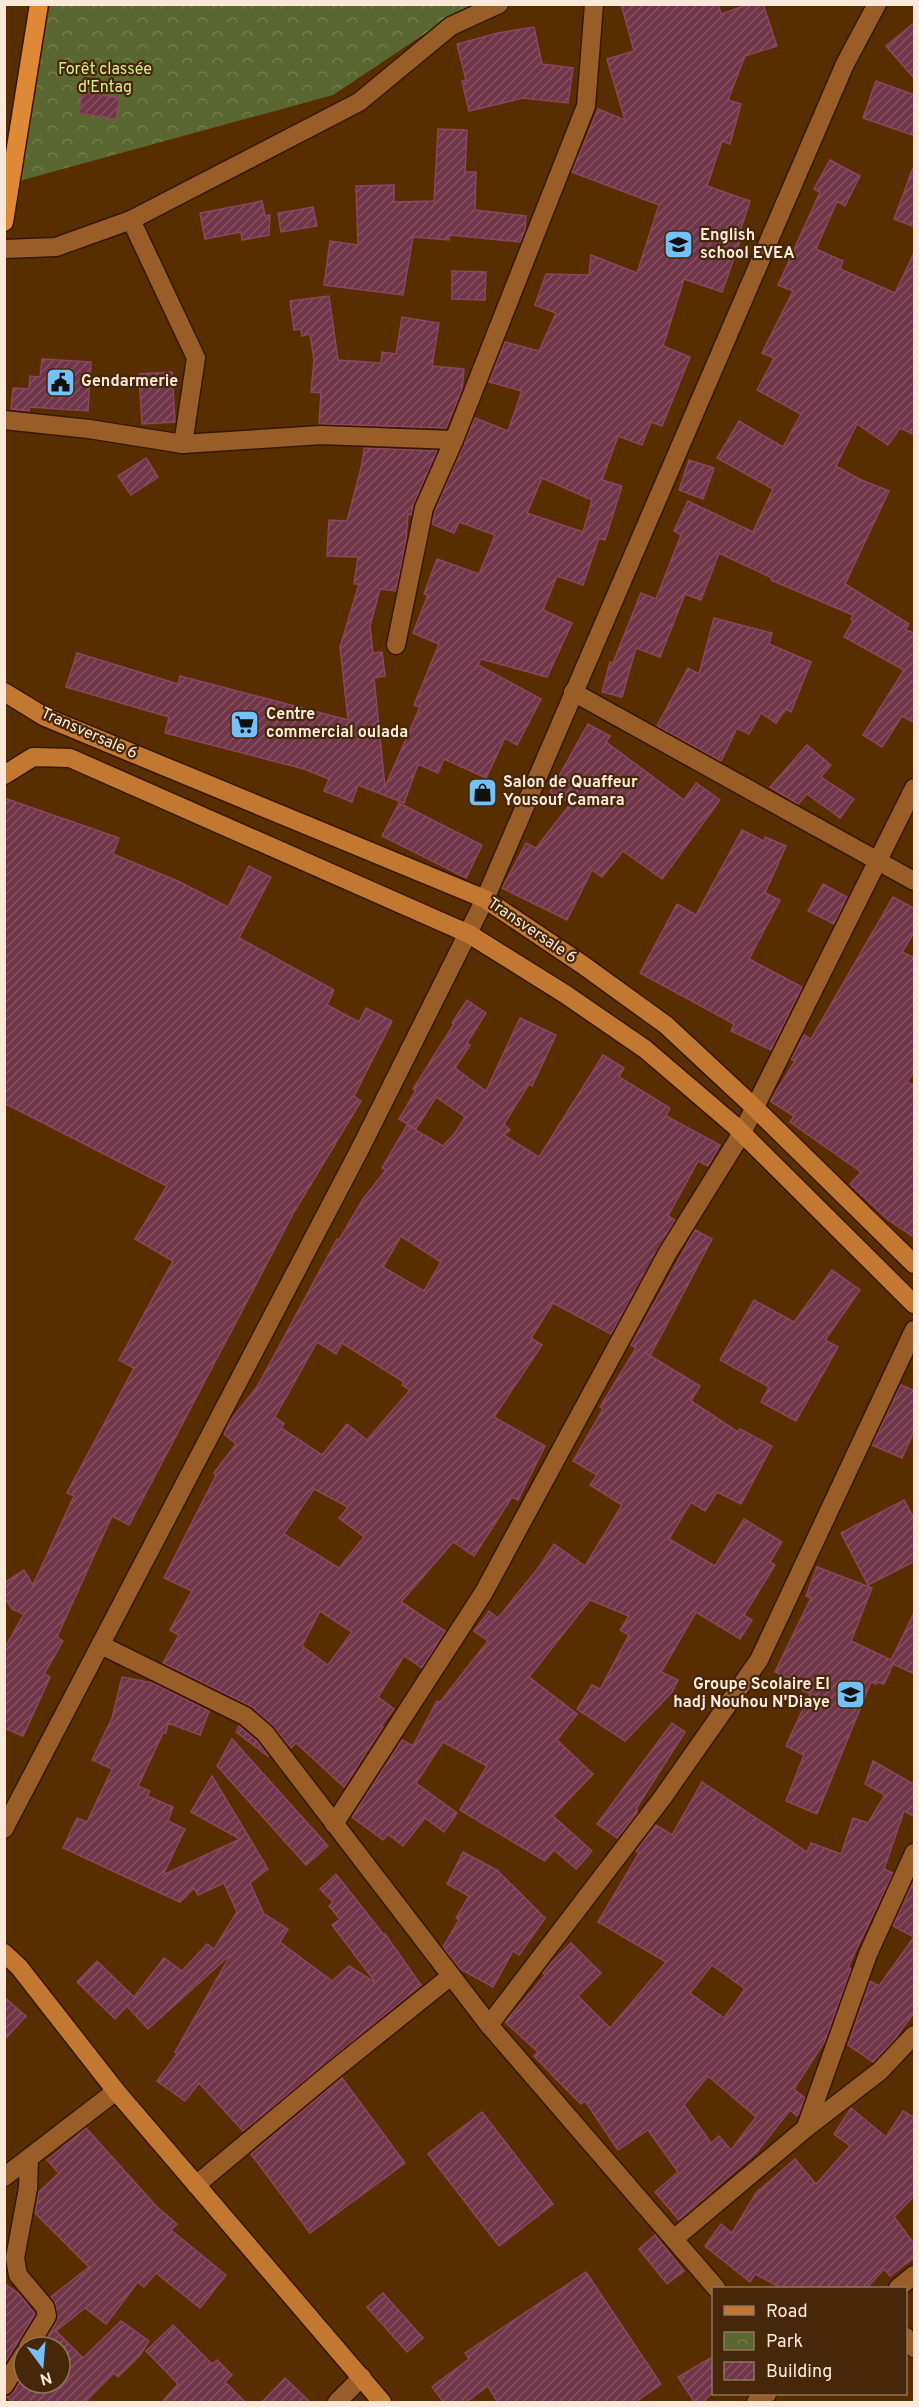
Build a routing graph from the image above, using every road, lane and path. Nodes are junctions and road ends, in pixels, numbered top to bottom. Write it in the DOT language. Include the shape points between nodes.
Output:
graph roads {
  1 [pos="39,4"];
  2 [pos="499,4"];
  3 [pos="594,4"];
  4 [pos="877,4"];
  5 [pos="131,220"];
  6 [pos="4,222"];
  7 [pos="4,249"];
  8 [pos="4,420"];
  9 [pos="454,441"];
  10 [pos="183,444"];
  11 [pos="396,645"];
  12 [pos="4,692"];
  13 [pos="573,692"];
  14 [pos="4,775"];
  15 [pos="915,788"];
  16 [pos="879,860"];
  17 [pos="915,881"];
  18 [pos="485,899"];
  19 [pos="469,934"];
  20 [pos="755,1108"];
  21 [pos="742,1133"];
  22 [pos="915,1264"];
  23 [pos="915,1304"];
  24 [pos="915,1330"];
  25 [pos="101,1646"];
  26 [pos="334,1824"];
  27 [pos="4,1829"];
  28 [pos="915,1853"];
  29 [pos="4,1953"];
  30 [pos="451,1976"];
  31 [pos="489,2025"];
  32 [pos="915,2035"];
  33 [pos="116,2091"];
  34 [pos="806,2127"];
  35 [pos="29,2158"];
  36 [pos="4,2177"];
  37 [pos="196,2185"];
  38 [pos="675,2238"];
  39 [pos="915,2275"];
  40 [pos="714,2287"];
  41 [pos="900,2287"];
  42 [pos="35,2335"];
  43 [pos="12,2373"];
  44 [pos="362,2377"];
  45 [pos="4,2386"];
  46 [pos="337,2403"];
  47 [pos="382,2403"];
  1 -- 6 [label="highway"];
  2 -- 5 [label="street" via="452,26 358,102"];
  3 -- 9 [label="street" via="586,106"];
  4 -- 13 [label="street" via="845,64"];
  5 -- 7 [label="street" via="56,247"];
  5 -- 10 [label="street" via="196,358"];
  8 -- 10 [label="street"];
  9 -- 10 [label="street" via="321,435"];
  9 -- 11 [label="street" via="424,508"];
  12 -- 18 [label="main road, Transversale 6" via="45,717"];
  13 -- 16 [label="street"];
  13 -- 18 [label="street"];
  14 -- 19 [label="main road, Transversale 6" via="33,757 70,758"];
  15 -- 16 [label="street"];
  16 -- 17 [label="street"];
  16 -- 20 [label="street"];
  18 -- 19 [label="street"];
  18 -- 20 [label="main road, Transversale 6" via="666,1025"];
  19 -- 21 [label="main road, Transversale 6" via="645,1049"];
  19 -- 25 [label="street"];
  20 -- 21 [label="street"];
  20 -- 22 [label="main road, Transversale 6"];
  21 -- 23 [label="main road, Transversale 6"];
  21 -- 26 [label="street" via="666,1254 484,1592"];
  24 -- 31 [label="street" via="759,1660 663,1797"];
  25 -- 26 [label="street" via="244,1716 266,1733"];
  25 -- 27 [label="street"];
  26 -- 30 [label="street"];
  28 -- 34 [label="street" via="868,1954"];
  29 -- 33 [label="main road"];
  30 -- 31 [label="street"];
  30 -- 37 [label="street"];
  31 -- 38 [label="street"];
  32 -- 34 [label="street" via="880,2071"];
  33 -- 35 [label="street"];
  33 -- 37 [label="main road"];
  34 -- 38 [label="street"];
  35 -- 36 [label="street"];
  35 -- 42 [label="street" via="28,2188 15,2258 18,2275 45,2307 47,2316"];
  37 -- 44 [label="main road"];
  38 -- 40 [label="street"];
  39 -- 41 [label="street"];
  43 -- 45 [label="street"];
  44 -- 46 [label="street"];
  44 -- 47 [label="main road"];
}
